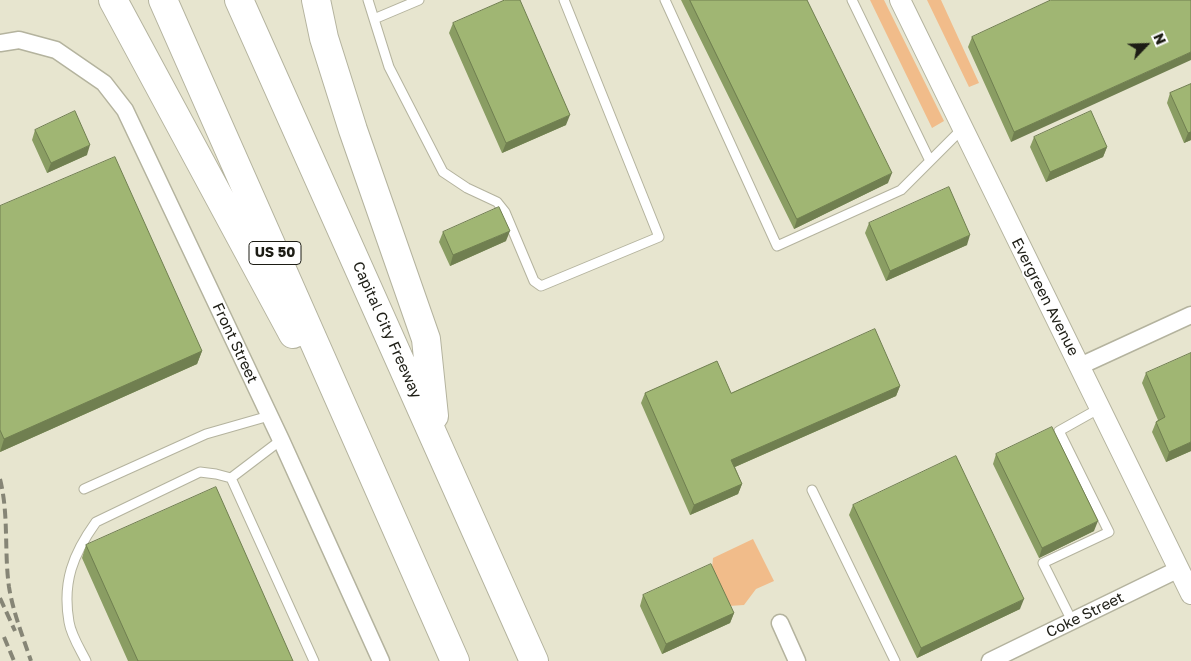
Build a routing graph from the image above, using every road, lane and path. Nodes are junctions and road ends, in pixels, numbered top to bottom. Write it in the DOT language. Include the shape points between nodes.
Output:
graph roads {
  1 [pos="114,0"];
  2 [pos="163,0"];
  3 [pos="239,0"];
  4 [pos="316,0"];
  5 [pos="368,0"];
  6 [pos="418,0"];
  7 [pos="564,0"];
  8 [pos="665,0"];
  9 [pos="852,0"];
  10 [pos="900,0"];
  11 [pos="374,19"];
  12 [pos="0,43"];
  13 [pos="962,129"];
  14 [pos="930,162"];
  15 [pos="1191,315"];
  16 [pos="1080,366"];
  17 [pos="1100,408"];
  18 [pos="269,416"];
  19 [pos="280,440"];
  20 [pos="436,440"];
  21 [pos="231,478"];
  22 [pos="84,489"];
  23 [pos="812,490"];
  24 [pos="387,507"];
  25 [pos="1179,569"];
  26 [pos="1191,594"];
  27 [pos="1072,621"];
  28 [pos="780,623"];
  29 [pos="86,661"];
  30 [pos="314,661"];
  31 [pos="381,661"];
  32 [pos="455,661"];
  33 [pos="534,661"];
  34 [pos="797,661"];
  35 [pos="895,661"];
  36 [pos="990,661"];
  1 -- 24 [label="highway"];
  2 -- 24 [label="highway, US 50"];
  3 -- 20 [label="highway, Capital City Freeway"];
  4 -- 20 [label="highway" via="324,38 353,130 426,339"];
  5 -- 11 [label="lane"];
  6 -- 11 [label="lane"];
  7 -- 11 [label="lane" via="659,237 541,286 534,281 506,212 497,202 443,172 389,67"];
  8 -- 14 [label="lane" via="777,246 902,190"];
  9 -- 14 [label="lane"];
  10 -- 13 [label="street, Evergreen Avenue"];
  12 -- 18 [label="street, Front Street" via="19,40 56,50 104,83 125,110"];
  13 -- 14 [label="lane"];
  13 -- 16 [label="street, Evergreen Avenue"];
  15 -- 16 [label="street"];
  16 -- 17 [label="street, Evergreen Avenue"];
  17 -- 25 [label="street, Evergreen Avenue"];
  17 -- 27 [label="lane" via="1059,430 1109,532 1044,563"];
  18 -- 19 [label="street, Front Street"];
  18 -- 22 [label="lane" via="206,434"];
  19 -- 21 [label="lane"];
  19 -- 31 [label="street, Front Street"];
  20 -- 33 [label="highway, Capital City Freeway"];
  21 -- 29 [label="lane" via="200,472 96,522 75,554 68,578 69,623"];
  21 -- 30 [label="lane"];
  23 -- 35 [label="lane"];
  24 -- 32 [label="highway, US 50"];
  25 -- 26 [label="street, Evergreen Avenue"];
  25 -- 27 [label="street, Coke Street"];
  27 -- 36 [label="street, Coke Street"];
  28 -- 34 [label="street"];
}
